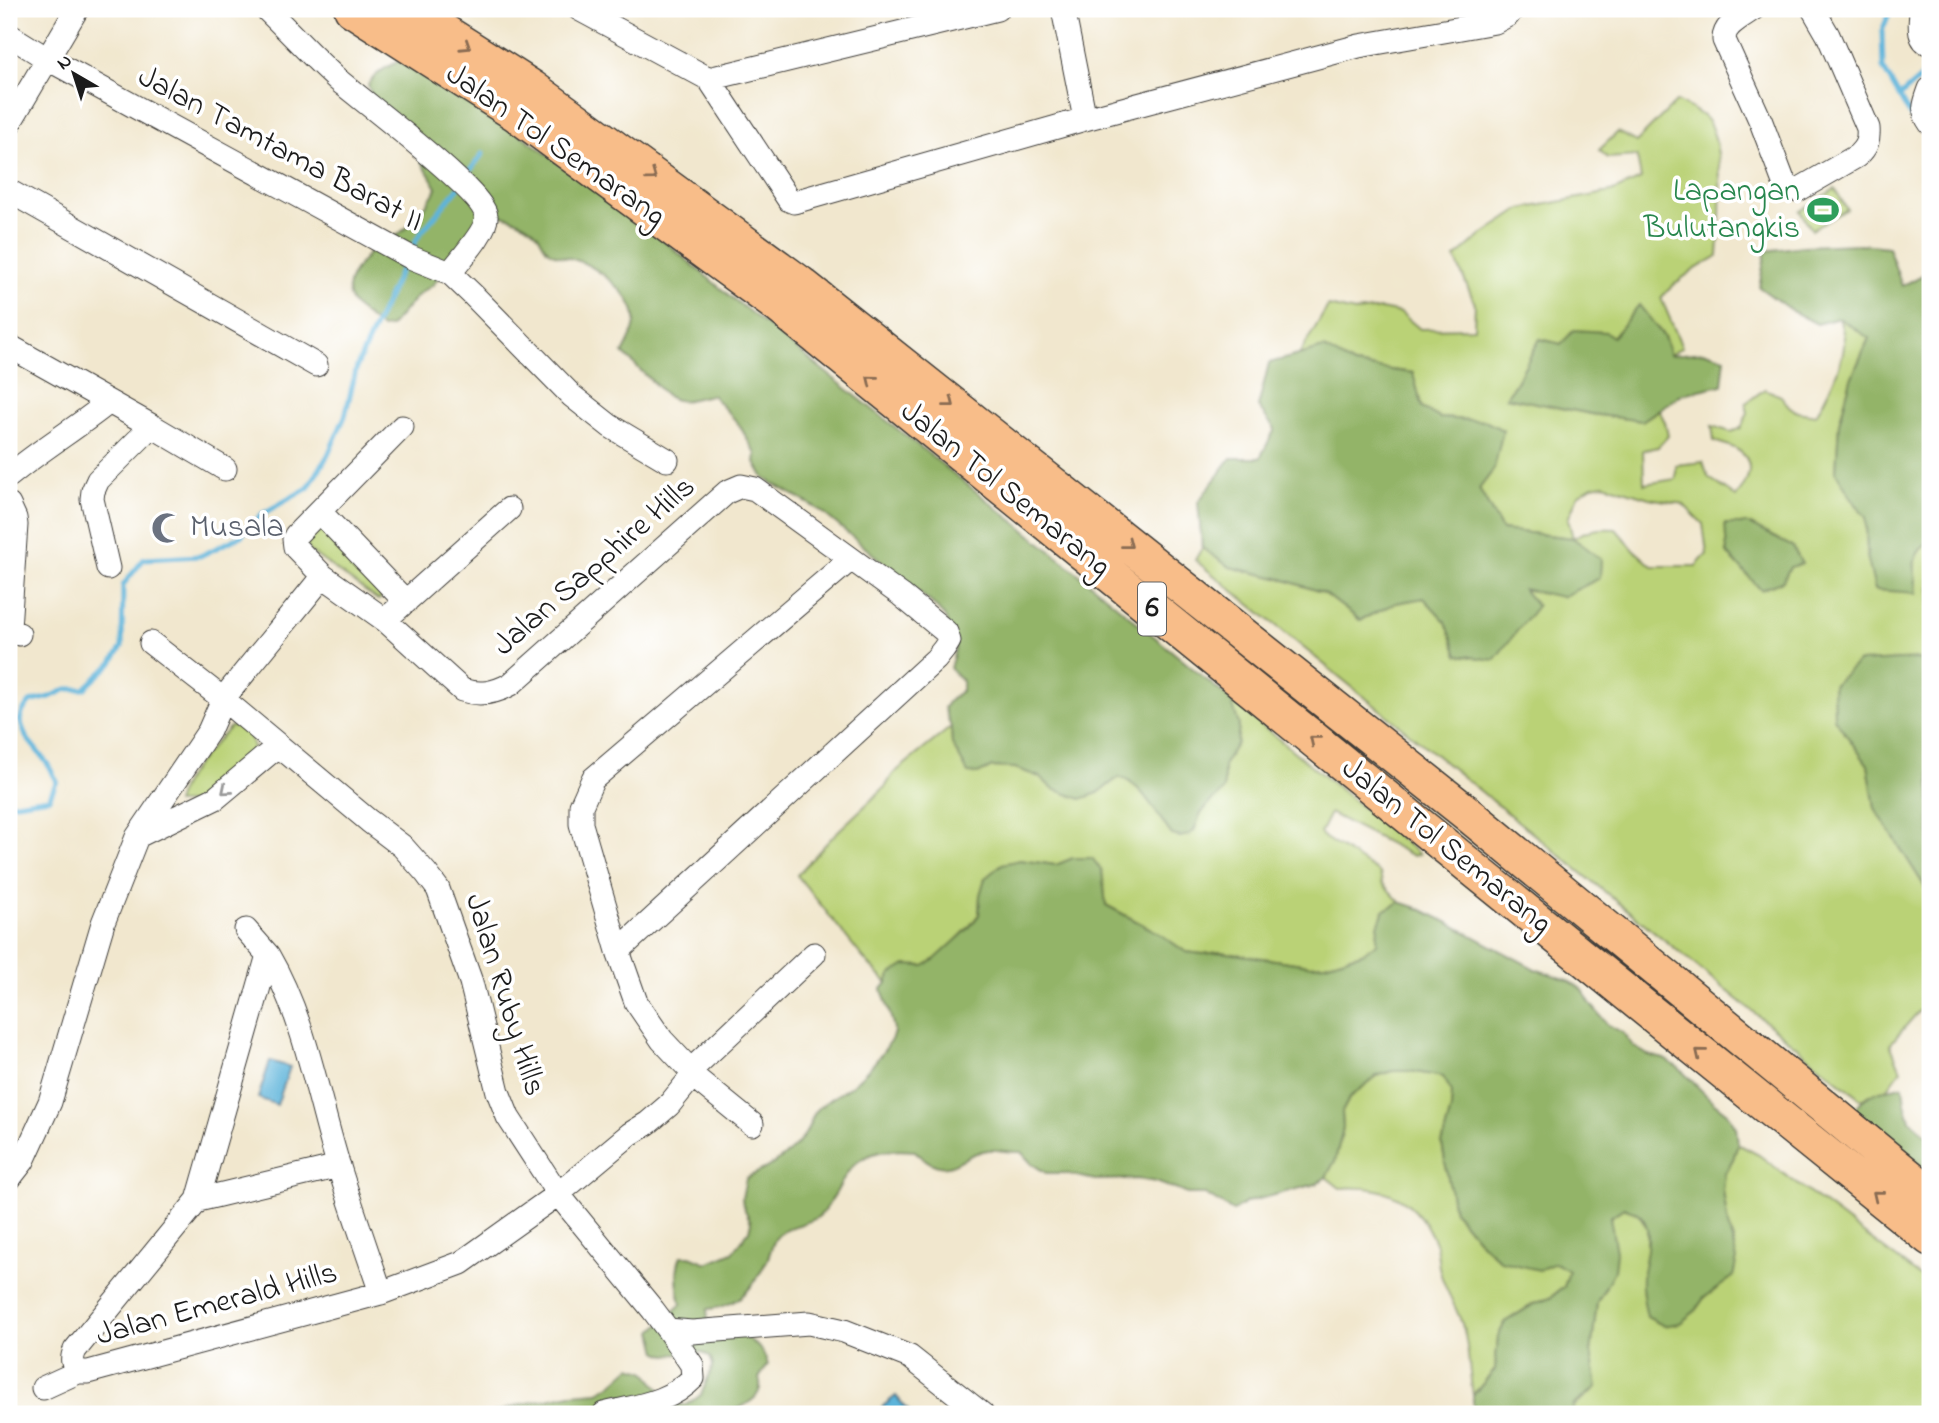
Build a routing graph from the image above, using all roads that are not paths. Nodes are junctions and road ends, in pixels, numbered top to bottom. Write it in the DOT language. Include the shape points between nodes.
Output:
graph roads {
  1 [pos="77,9"];
  2 [pos="266,9"];
  3 [pos="352,9"];
  4 [pos="408,9"];
  5 [pos="579,9"];
  6 [pos="997,9"];
  7 [pos="1063,9"];
  8 [pos="1512,9"];
  9 [pos="1753,9"];
  10 [pos="1813,9"];
  11 [pos="1921,9"];
  12 [pos="9,35"];
  13 [pos="1930,44"];
  14 [pos="46,58"];
  15 [pos="709,79"];
  16 [pos="1930,89"];
  17 [pos="1085,118"];
  18 [pos="1930,123"];
  19 [pos="9,124"];
  20 [pos="9,191"];
  21 [pos="450,274"];
  22 [pos="9,346"];
  23 [pos="316,365"];
  24 [pos="109,402"];
  25 [pos="152,426"];
  26 [pos="402,426"];
  27 [pos="667,460"];
  28 [pos="225,470"];
  29 [pos="9,476"];
  30 [pos="9,505"];
  31 [pos="509,509"];
  32 [pos="320,512"];
  33 [pos="851,559"];
  34 [pos="108,568"];
  35 [pos="323,576"];
  36 [pos="406,602"];
  37 [pos="385,620"];
  38 [pos="19,634"];
  39 [pos="151,643"];
  40 [pos="223,699"];
  41 [pos="278,746"];
  42 [pos="137,837"];
  43 [pos="246,930"];
  44 [pos="618,951"];
  45 [pos="814,954"];
  46 [pos="268,955"];
  47 [pos="692,1073"];
  48 [pos="752,1124"];
  49 [pos="339,1166"];
  50 [pos="9,1179"];
  51 [pos="558,1194"];
  52 [pos="1930,1195"];
  53 [pos="198,1200"];
  54 [pos="1930,1238"];
  55 [pos="381,1293"];
  56 [pos="668,1330"];
  57 [pos="78,1373"];
  58 [pos="43,1388"];
  59 [pos="604,1414"];
  60 [pos="982,1414"];
  1 -- 14 [label="street"];
  2 -- 21 [label="street" via="337,78 480,202 485,226"];
  54 -- 3 [label="highway, Jalan Tol Semarang / 6, one-way" via="780,307 515,113"];
  4 -- 52 [label="highway, Jalan Tol Semarang / 6, one-way" via="532,88 799,283 1468,814"];
  5 -- 15 [label="street"];
  6 -- 15 [label="street"];
  7 -- 17 [label="street"];
  8 -- 17 [label="street" via="1495,22 1359,46"];
  9 -- 10 [label="street" via="1727,28 1724,40 1783,180 1798,190 1857,156 1869,138"];
  11 -- 13 [label="street" via="1922,38"];
  12 -- 14 [label="street, Jalan Tamtama Barat II"];
  14 -- 19 [label="street"];
  14 -- 21 [label="street, Jalan Tamtama Barat II" via="407,256"];
  15 -- 17 [label="street" via="794,202"];
  16 -- 18 [label="street" via="1923,107"];
  20 -- 23 [label="street"];
  21 -- 27 [label="street, Jalan Tamtama Barat II" via="572,396 610,426"];
  22 -- 24 [label="street"];
  24 -- 25 [label="street"];
  24 -- 29 [label="street"];
  25 -- 28 [label="street"];
  25 -- 34 [label="street" via="93,491"];
  26 -- 32 [label="street, Jalan Sapphire Hills"];
  30 -- 38 [label="street" via="16,526 9,628"];
  31 -- 36 [label="street"];
  32 -- 35 [label="street, Jalan Sapphire Hills" via="296,535 294,543"];
  32 -- 36 [label="street"];
  33 -- 37 [label="street, Jalan Sapphire Hills" via="755,489 741,486 727,492 498,691 462,690"];
  33 -- 44 [label="street" via="593,779 580,806 581,824"];
  33 -- 44 [label="street, Jalan Sapphire Hills" via="946,632 944,649"];
  35 -- 37 [label="street, Jalan Sapphire Hills"];
  35 -- 40 [label="street"];
  36 -- 37 [label="street"];
  39 -- 40 [label="street, Jalan Ruby Hills"];
  40 -- 41 [label="street, Jalan Ruby Hills"];
  40 -- 42 [label="street" via="209,731"];
  41 -- 42 [label="street, one-way" via="216,798"];
  41 -- 51 [label="street, Jalan Ruby Hills" via="402,846 438,889 471,982 508,1117"];
  42 -- 50 [label="street" via="103,923 50,1102 23,1161"];
  43 -- 46 [label="street, Jalan Emerald Hills"];
  44 -- 47 [label="street" via="636,1002"];
  45 -- 47 [label="street"];
  46 -- 49 [label="street, Jalan Emerald Hills" via="289,998"];
  46 -- 53 [label="street, Jalan Emerald Hills"];
  47 -- 48 [label="street"];
  47 -- 51 [label="street" via="669,1105"];
  49 -- 53 [label="street"];
  49 -- 55 [label="street, Jalan Emerald Hills"];
  51 -- 55 [label="street, Jalan Emerald Hills" via="461,1263"];
  51 -- 56 [label="street, Jalan Ruby Hills"];
  53 -- 57 [label="street, Jalan Emerald Hills" via="75,1350 72,1364"];
  55 -- 57 [label="street, Jalan Emerald Hills"];
  56 -- 59 [label="street, Jalan Ruby Hills" via="692,1365 693,1378 664,1399"];
  56 -- 60 [label="street" via="808,1323 844,1331 910,1357"];
  57 -- 58 [label="street"];
}
